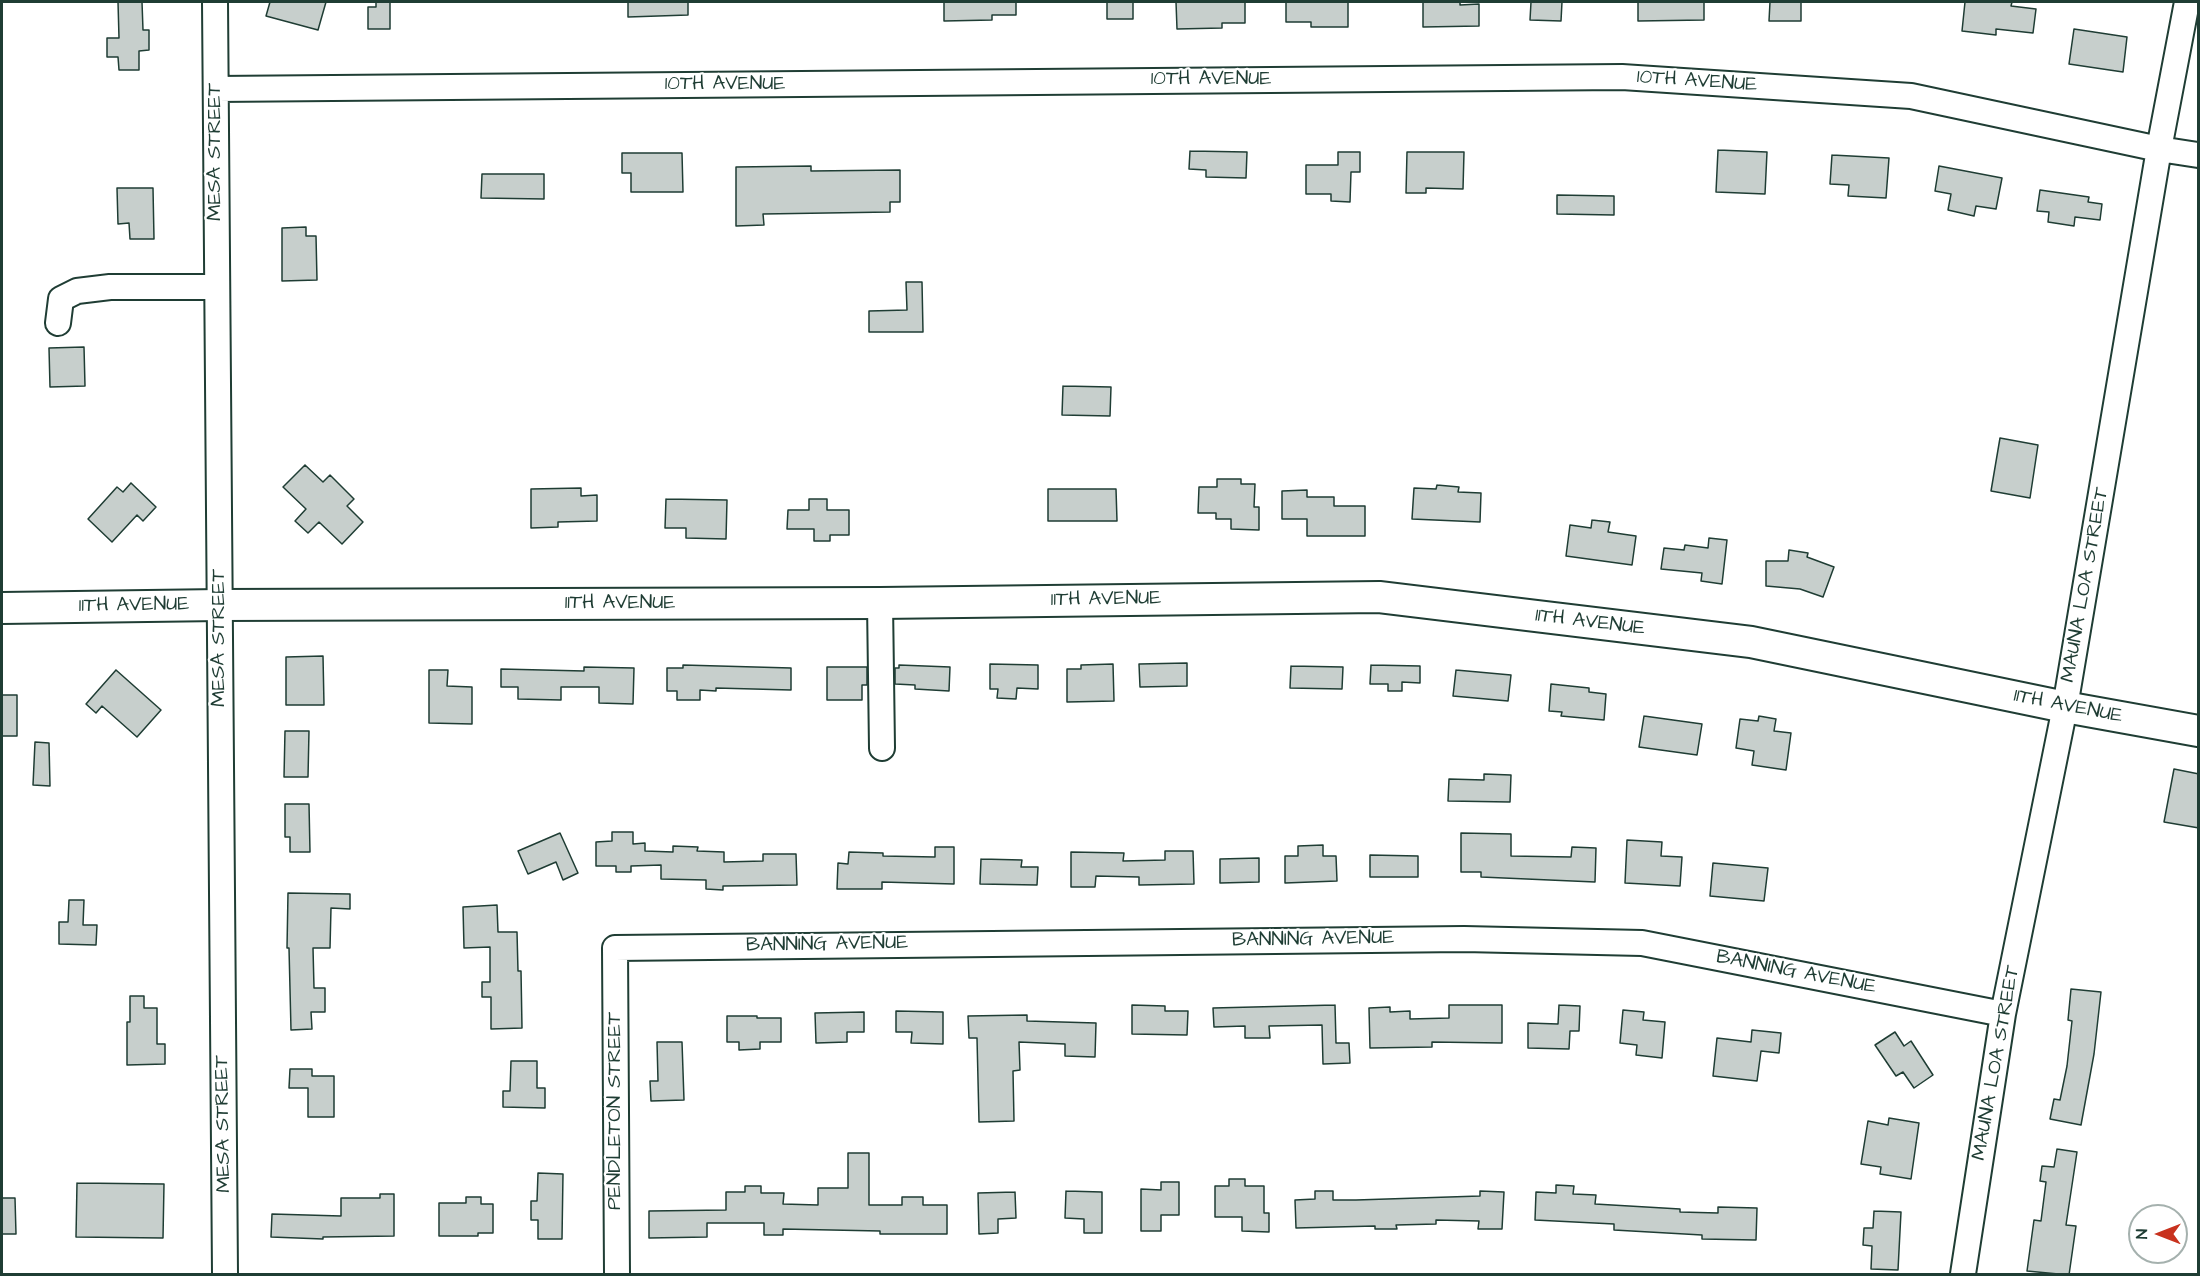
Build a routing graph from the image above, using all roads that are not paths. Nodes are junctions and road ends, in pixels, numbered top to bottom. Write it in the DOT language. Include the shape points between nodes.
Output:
graph roads {
  1 [pos="215,2"];
  2 [pos="2187,2"];
  3 [pos="216,89"];
  4 [pos="2159,149"];
  5 [pos="2199,155"];
  6 [pos="216,287"];
  7 [pos="58,323"];
  8 [pos="880,603"];
  9 [pos="220,605"];
  10 [pos="2,608"];
  11 [pos="2065,707"];
  12 [pos="2199,731"];
  13 [pos="882,748"];
  14 [pos="615,948"];
  15 [pos="2003,1014"];
  16 [pos="225,1275"];
  17 [pos="617,1275"];
  18 [pos="1963,1275"];
  1 -- 3 [label="street, MESA STREET"];
  2 -- 4 [label="street, MAUNA LOA STREET"];
  3 -- 4 [label="street, 10TH AVENUE" via="1622,77 1911,96"];
  3 -- 6 [label="street, MESA STREET"];
  4 -- 5 [label="street, 10TH AVENUE"];
  4 -- 11 [label="street, MAUNA LOA STREET"];
  6 -- 7 [label="street" via="110,287 77,291 61,299"];
  6 -- 9 [label="street, MESA STREET"];
  8 -- 9 [label="main road, 11TH AVENUE"];
  8 -- 11 [label="main road, 11TH AVENUE" via="1379,597 1751,642"];
  8 -- 13 [label="street"];
  9 -- 10 [label="main road, 11TH AVENUE"];
  9 -- 16 [label="street, MESA STREET"];
  11 -- 12 [label="main road, 11TH AVENUE"];
  11 -- 15 [label="street, MAUNA LOA STREET"];
  14 -- 15 [label="street, BANNING AVENUE" via="1452,939 1642,944"];
  14 -- 17 [label="street, PENDLETON STREET"];
  15 -- 18 [label="street, MAUNA LOA STREET"];
}
